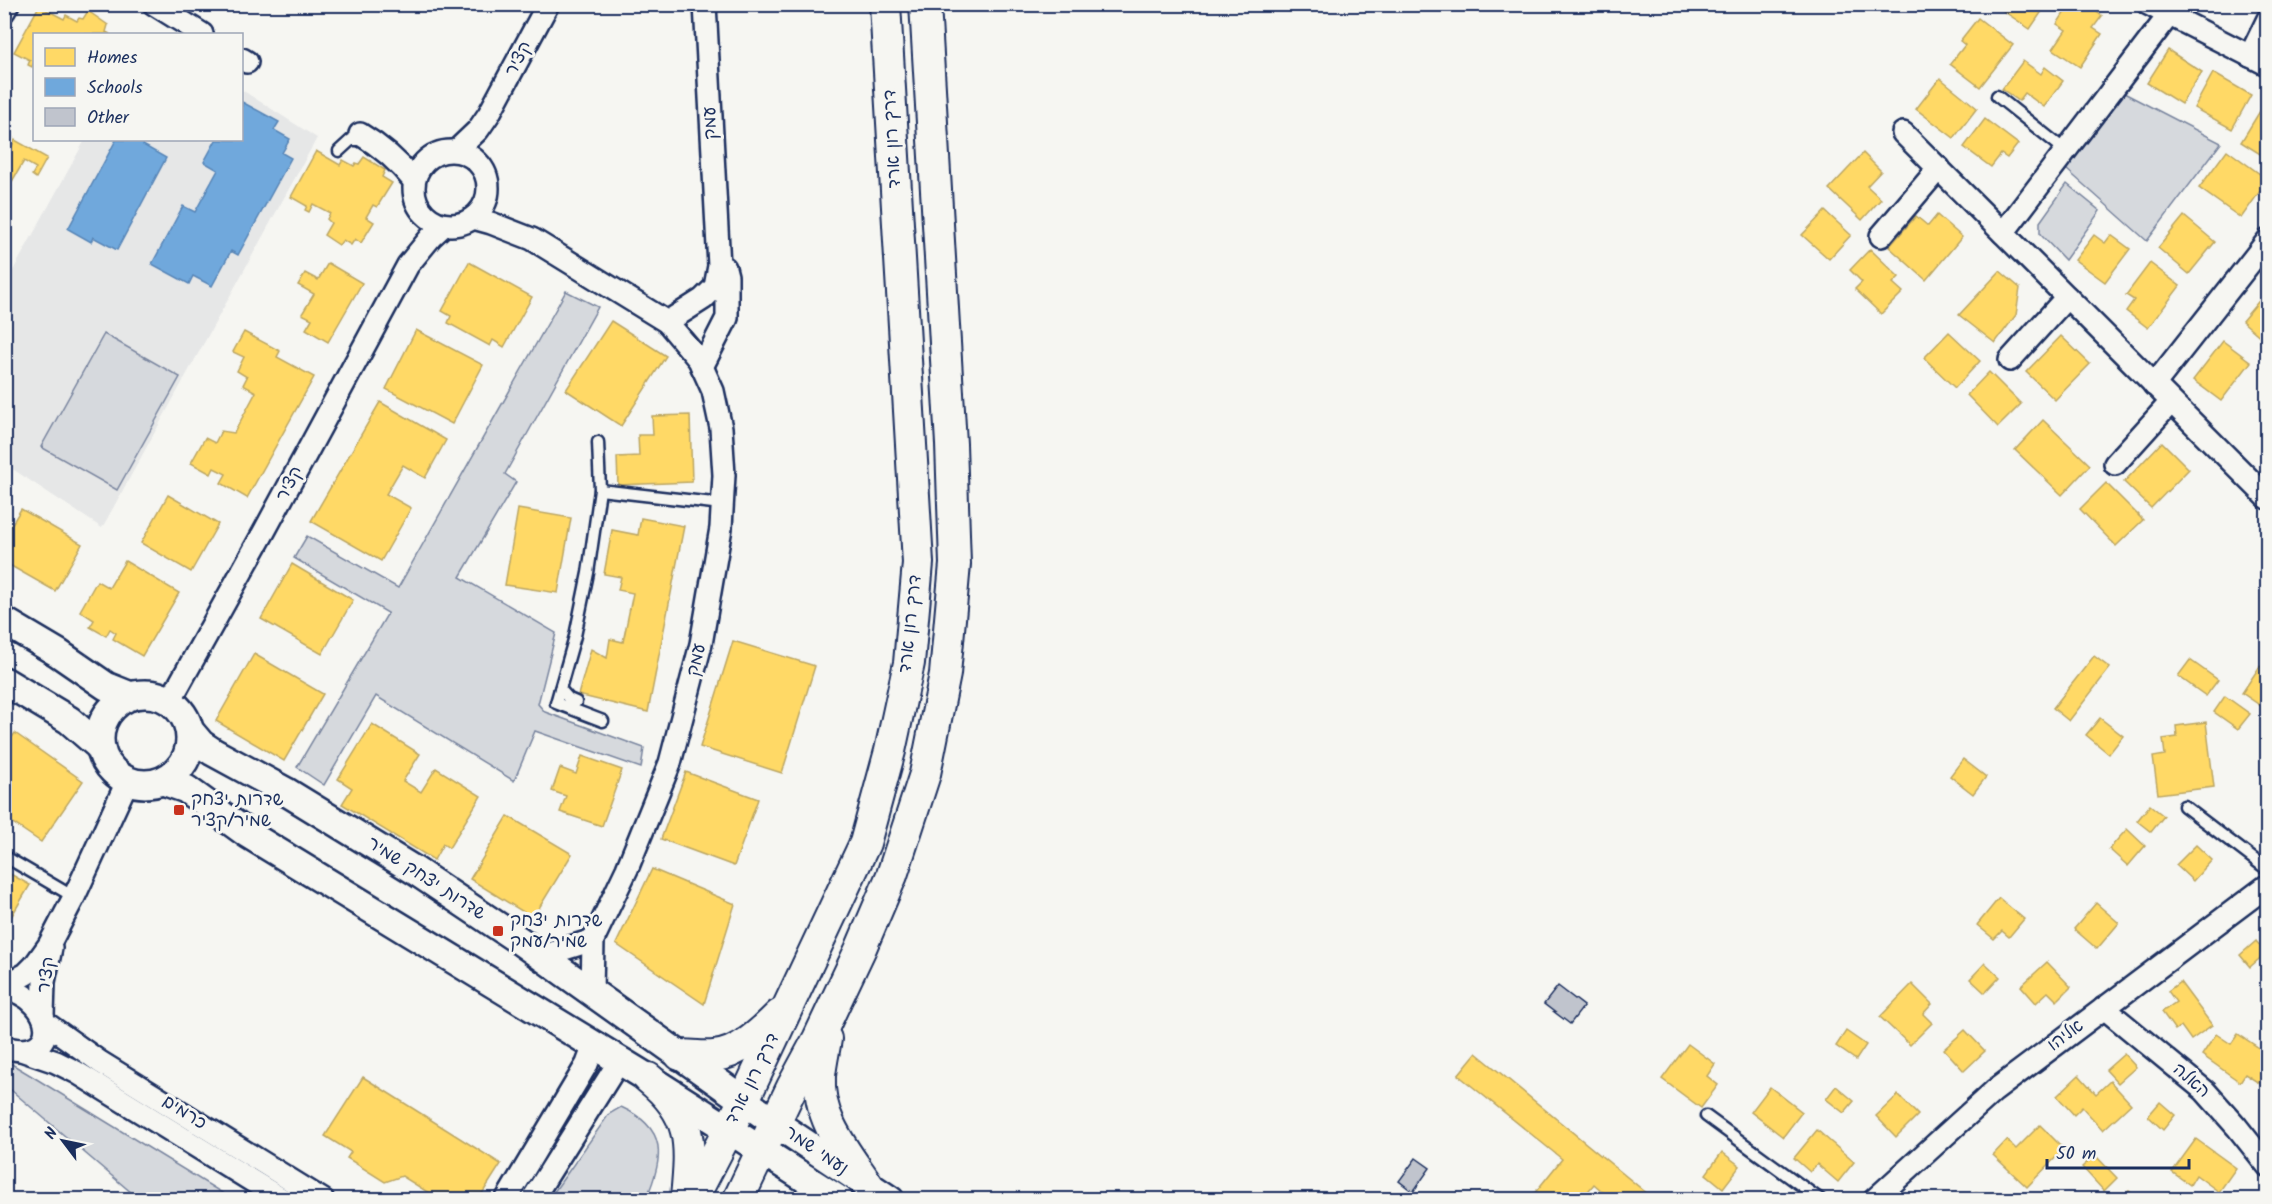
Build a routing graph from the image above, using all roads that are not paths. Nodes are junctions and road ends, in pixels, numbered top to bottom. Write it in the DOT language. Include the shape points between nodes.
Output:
graph roads {
  1 [pos="8,4"];
  2 [pos="154,4"];
  3 [pos="548,4"];
  4 [pos="705,4"];
  5 [pos="885,4"];
  6 [pos="926,4"];
  7 [pos="2148,4"];
  8 [pos="2171,10"];
  9 [pos="4,11"];
  10 [pos="2268,19"];
  11 [pos="179,28"];
  12 [pos="198,33"];
  13 [pos="2259,60"];
  14 [pos="1997,96"];
  15 [pos="489,114"];
  16 [pos="1903,133"];
  17 [pos="370,140"];
  18 [pos="457,150"];
  19 [pos="339,151"];
  20 [pos="2066,151"];
  21 [pos="428,157"];
  22 [pos="481,165"];
  23 [pos="1939,168"];
  24 [pos="414,181"];
  25 [pos="488,194"];
  26 [pos="420,210"];
  27 [pos="473,218"];
  28 [pos="444,225"];
  29 [pos="2003,233"];
  30 [pos="1881,236"];
  31 [pos="531,239"];
  32 [pos="2268,240"];
  33 [pos="718,242"];
  34 [pos="408,265"];
  35 [pos="2067,297"];
  36 [pos="667,322"];
  37 [pos="2010,360"];
  38 [pos="702,367"];
  39 [pos="2154,385"];
  40 [pos="2171,402"];
  41 [pos="598,442"];
  42 [pos="2115,464"];
  43 [pos="600,490"];
  44 [pos="2268,498"];
  45 [pos="722,504"];
  46 [pos="4,621"];
  47 [pos="4,681"];
  48 [pos="560,689"];
  49 [pos="131,696"];
  50 [pos="170,701"];
  51 [pos="576,702"];
  52 [pos="603,722"];
  53 [pos="190,731"];
  54 [pos="99,747"];
  55 [pos="163,781"];
  56 [pos="127,782"];
  57 [pos="2184,806"];
  58 [pos="4,856"];
  59 [pos="2268,870"];
  60 [pos="2268,885"];
  61 [pos="74,897"];
  62 [pos="56,933"];
  63 [pos="593,940"];
  64 [pos="542,956"];
  65 [pos="4,987"];
  66 [pos="592,992"];
  67 [pos="788,1007"];
  68 [pos="2104,1008"];
  69 [pos="831,1013"];
  70 [pos="45,1020"];
  71 [pos="594,1045"];
  72 [pos="13,1048"];
  73 [pos="680,1055"];
  74 [pos="620,1060"];
  75 [pos="648,1078"];
  76 [pos="744,1100"];
  77 [pos="1706,1116"];
  78 [pos="775,1123"];
  79 [pos="729,1129"];
  80 [pos="761,1150"];
  81 [pos="2268,1166"];
  82 [pos="879,1192"];
  83 [pos="1885,1196"];
  84 [pos="283,1200"];
  85 [pos="323,1200"];
  86 [pos="506,1200"];
  87 [pos="532,1200"];
  88 [pos="686,1200"];
  89 [pos="692,1200"];
  90 [pos="738,1200"];
  91 [pos="839,1200"];
  92 [pos="1821,1200"];
  1 -- 9 [label="street"];
  2 -- 11 [label="street"];
  3 -- 15 [label="street, קציר"];
  4 -- 33 [label="street, עמק"];
  5 -- 67 [label="main road, דרך רון ארד" via="918,563 909,663 865,843"];
  6 -- 69 [label="main road, דרך רון ארד" via="955,564 945,674 925,774 892,875"];
  7 -- 8 [label="street"];
  8 -- 13 [label="street"];
  8 -- 20 [label="street"];
  10 -- 13 [label="street"];
  11 -- 12 [label="street"];
  14 -- 20 [label="lane"];
  15 -- 18 [label="street, קציר"];
  15 -- 22 [label="street, קציר"];
  16 -- 23 [label="street"];
  17 -- 19 [label="lane" via="351,140"];
  17 -- 21 [label="street" via="397,152"];
  17 -- 24 [label="street" via="396,159"];
  18 -- 21 [label="street"];
  18 -- 22 [label="street"];
  20 -- 29 [label="street"];
  21 -- 24 [label="street"];
  22 -- 25 [label="street"];
  23 -- 29 [label="street"];
  23 -- 30 [label="street"];
  24 -- 26 [label="street" via="415,201"];
  25 -- 27 [label="street"];
  25 -- 31 [label="street, עמק"];
  26 -- 28 [label="street"];
  26 -- 34 [label="street, קציר"];
  27 -- 28 [label="street"];
  27 -- 31 [label="street, עמק"];
  28 -- 34 [label="street, קציר"];
  29 -- 35 [label="street"];
  31 -- 36 [label="street, עמק"];
  32 -- 39 [label="street"];
  33 -- 36 [label="street, עמק" via="715,287"];
  33 -- 38 [label="street, עמק" via="727,276 727,318"];
  34 -- 50 [label="street, קציר"];
  35 -- 37 [label="street"];
  35 -- 39 [label="street"];
  36 -- 38 [label="street, עמק"];
  38 -- 45 [label="street, עמק" via="714,391 721,428"];
  39 -- 40 [label="street"];
  40 -- 42 [label="street"];
  40 -- 44 [label="street"];
  41 -- 43 [label="lane"];
  43 -- 45 [label="lane"];
  43 -- 48 [label="lane" via="588,573"];
  45 -- 63 [label="street, עמק" via="701,644 669,763 627,869"];
  46 -- 49 [label="street" via="106,686"];
  47 -- 54 [label="street" via="69,720"];
  48 -- 51 [label="lane"];
  48 -- 52 [label="lane" via="556,703"];
  49 -- 50 [label="street" via="158,695"];
  49 -- 54 [label="street" via="120,701 103,721"];
  50 -- 53 [label="street" via="186,719"];
  53 -- 55 [label="street" via="189,749 182,766"];
  53 -- 64 [label="street, שדרות יצחק שמיר" via="213,752 414,870"];
  54 -- 56 [label="street" via="104,761"];
  55 -- 56 [label="street" via="152,785"];
  55 -- 71 [label="street" via="186,789 248,834"];
  56 -- 61 [label="street, קציר"];
  57 -- 59 [label="lane"];
  58 -- 61 [label="lane"];
  60 -- 68 [label="street, אליהו"];
  61 -- 62 [label="street, קציר"];
  62 -- 65 [label="street, קציר" via="34,966"];
  62 -- 70 [label="street, קציר" via="44,982"];
  63 -- 64 [label="street"];
  63 -- 66 [label="street, עמק"];
  64 -- 66 [label="street, שדרות יצחק שמיר"];
  65 -- 70 [label="street, כרמים" via="28,998"];
  66 -- 73 [label="street, שדרות יצחק שמיר"];
  67 -- 73 [label="main road" via="733,1051 716,1056"];
  67 -- 76 [label="main road, דרך רון ארד"];
  68 -- 81 [label="street, האלה" via="2205,1091"];
  68 -- 83 [label="street, אליהו" via="1994,1091"];
  69 -- 78 [label="main road, דרך רון ארד"];
  69 -- 82 [label="main road" via="820,1077 826,1117 834,1136"];
  70 -- 72 [label="street" via="46,1033 40,1042 30,1048"];
  70 -- 85 [label="street, כרמים" via="100,1062"];
  71 -- 74 [label="street"];
  71 -- 86 [label="street" via="587,1064"];
  72 -- 84 [label="street, כרמים" via="76,1072"];
  73 -- 76 [label="street, שדרות יצחק שמיר"];
  74 -- 75 [label="street"];
  74 -- 87 [label="street"];
  75 -- 79 [label="street"];
  75 -- 88 [label="main road" via="665,1092 687,1130 690,1156"];
  76 -- 78 [label="street, נעמי שמר"];
  76 -- 79 [label="main road, דרך רון ארד"];
  77 -- 92 [label="lane"];
  78 -- 80 [label="main road, דרך רון ארד"];
  78 -- 82 [label="street, נעמי שמר"];
  79 -- 80 [label="street, נעמי שמר"];
  79 -- 89 [label="main road, דרך רון ארד"];
  80 -- 90 [label="main road, דרך רון ארד"];
  80 -- 91 [label="street, נעמי שמר"];
}
